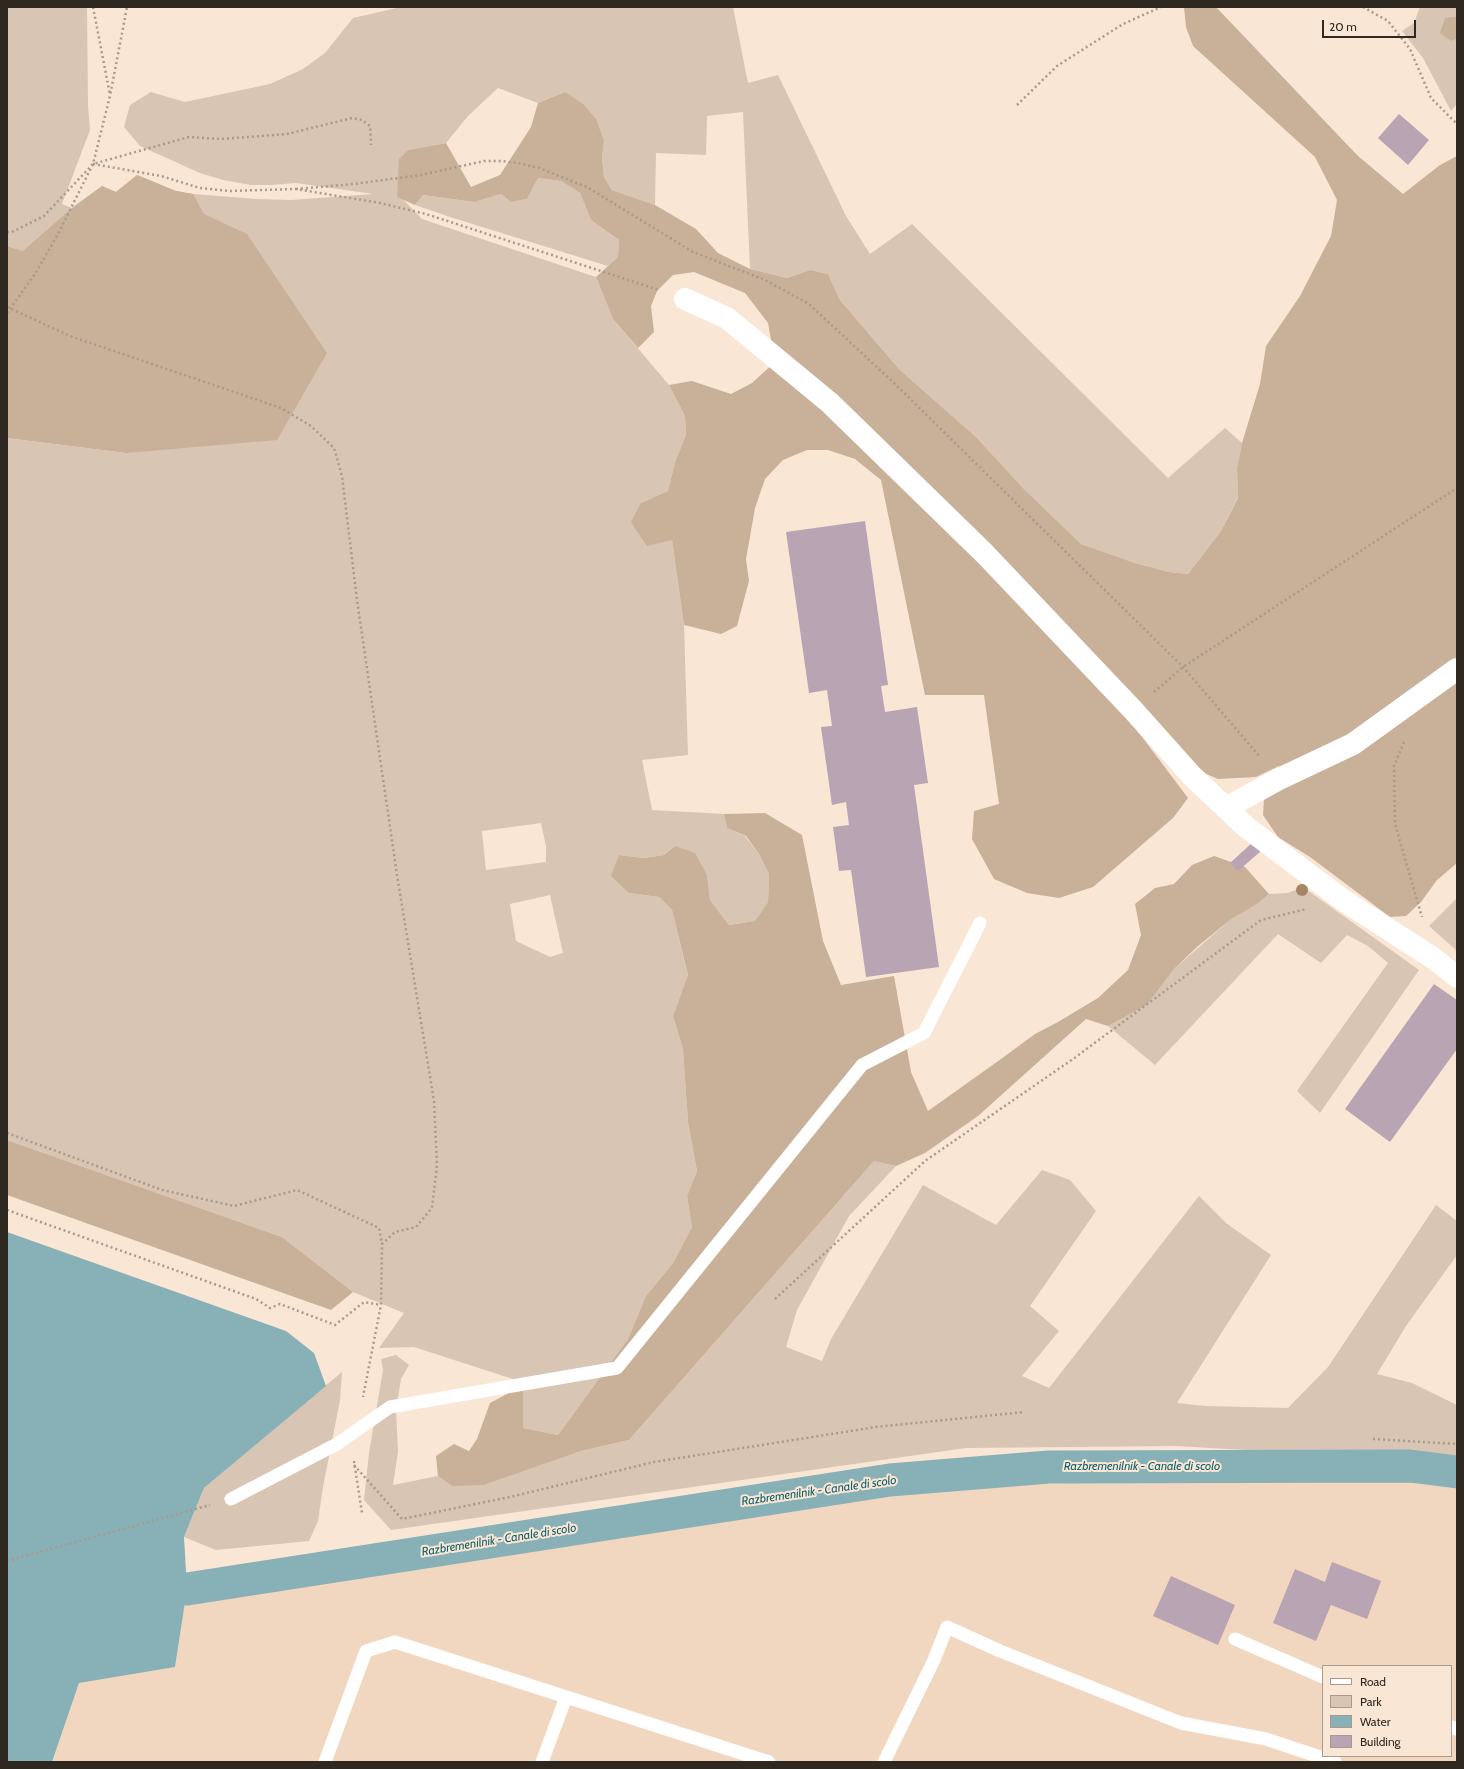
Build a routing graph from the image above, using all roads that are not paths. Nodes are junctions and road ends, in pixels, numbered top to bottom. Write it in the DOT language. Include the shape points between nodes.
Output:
graph roads {
  1 [pos="685,299"];
  2 [pos="1457,669"];
  3 [pos="1226,808"];
  4 [pos="980,923"];
  5 [pos="1457,977"];
  6 [pos="231,1499"];
  7 [pos="1235,1639"];
  8 [pos="1322,1677"];
  9 [pos="566,1697"];
  10 [pos="325,1762"];
  11 [pos="542,1762"];
  12 [pos="769,1762"];
  13 [pos="884,1762"];
  14 [pos="1335,1762"];
  1 -- 3 [label="street" via="727,318 830,403 985,554 1192,776"];
  2 -- 3 [label="street" via="1353,744 1279,779"];
  3 -- 5 [label="street" via="1246,827 1343,900 1433,958"];
  4 -- 6 [label="lane" via="924,1033 862,1065 617,1368 390,1407 337,1444"];
  7 -- 8 [label="lane"];
  9 -- 10 [label="lane" via="395,1642 366,1651"];
  9 -- 11 [label="lane"];
  9 -- 12 [label="lane"];
  13 -- 14 [label="lane" via="934,1660 947,1627 1000,1652 1181,1723 1266,1739"];
}
